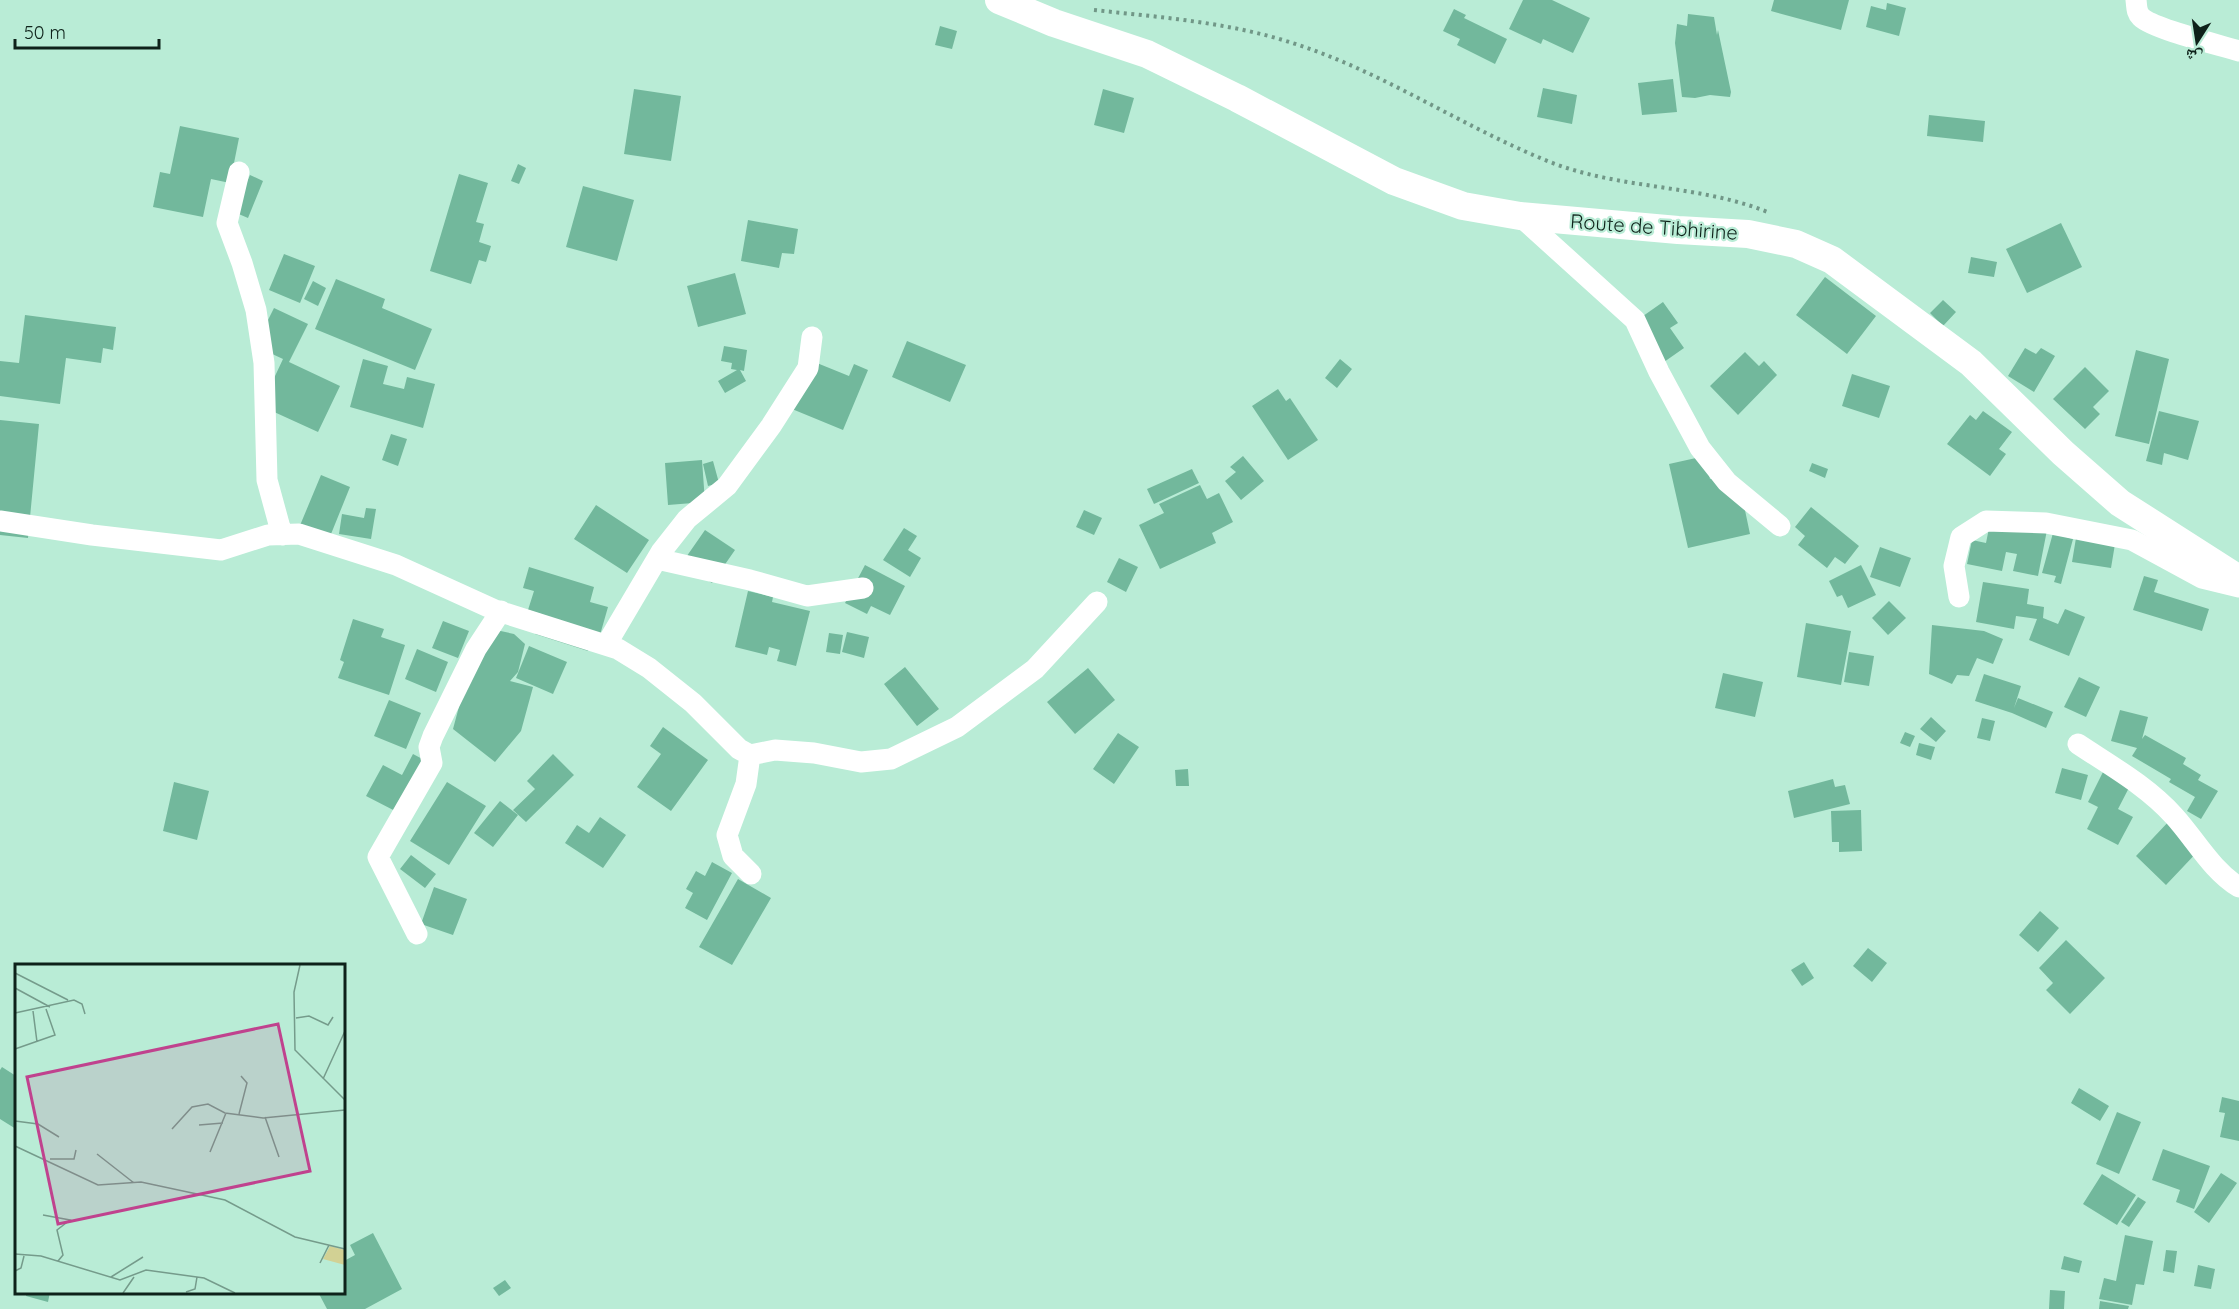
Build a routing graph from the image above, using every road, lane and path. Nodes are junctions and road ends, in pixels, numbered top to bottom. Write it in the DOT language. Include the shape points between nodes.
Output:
graph roads {
  1 [pos="999,0"];
  2 [pos="2136,0"];
  3 [pos="1092,10"];
  4 [pos="2239,51"];
  5 [pos="239,172"];
  6 [pos="1773,214"];
  7 [pos="1521,216"];
  8 [pos="812,337"];
  9 [pos="0,521"];
  10 [pos="1780,526"];
  11 [pos="282,535"];
  12 [pos="657,559"];
  13 [pos="2239,579"];
  14 [pos="863,588"];
  15 [pos="2239,588"];
  16 [pos="1959,597"];
  17 [pos="1097,602"];
  18 [pos="501,612"];
  19 [pos="606,645"];
  20 [pos="2078,744"];
  21 [pos="750,754"];
  22 [pos="751,874"];
  23 [pos="2239,887"];
  24 [pos="417,934"];
  1 -- 7 [label="street, Route de Tibhirine" via="1147,54 1394,181 1463,206"];
  2 -- 4 [label="street" via="2137,12 2143,19"];
  3 -- 6 [label="path" via="1234,28 1287,41 1370,73 1550,161 1591,176 1704,194"];
  5 -- 11 [label="street" via="226,223 255,310 264,363 267,480"];
  7 -- 10 [label="street" via="1635,320 1700,448 1727,482"];
  7 -- 13 [label="street, Route de Tibhirine" via="1748,234 1796,244 1832,260 1971,363 2120,503"];
  8 -- 12 [label="street" via="808,368 771,426 727,486 687,519"];
  9 -- 11 [label="street" via="221,550 268,535"];
  11 -- 18 [label="street" via="299,534 396,565"];
  12 -- 14 [label="street" via="807,596"];
  12 -- 19 [label="street"];
  15 -- 16 [label="street" via="2202,578 2132,540 2046,523 1986,521 1961,537 1954,566"];
  17 -- 21 [label="street" via="1035,669 957,726 891,759 861,762 775,750"];
  18 -- 19 [label="street"];
  18 -- 24 [label="street" via="476,649 433,736 429,747 432,763 378,856"];
  19 -- 21 [label="street" via="618,648 649,668 693,703 739,749"];
  20 -- 23 [label="street" via="2139,784 2173,814 2215,866"];
  21 -- 22 [label="street" via="746,784 727,835 733,856"];
}
